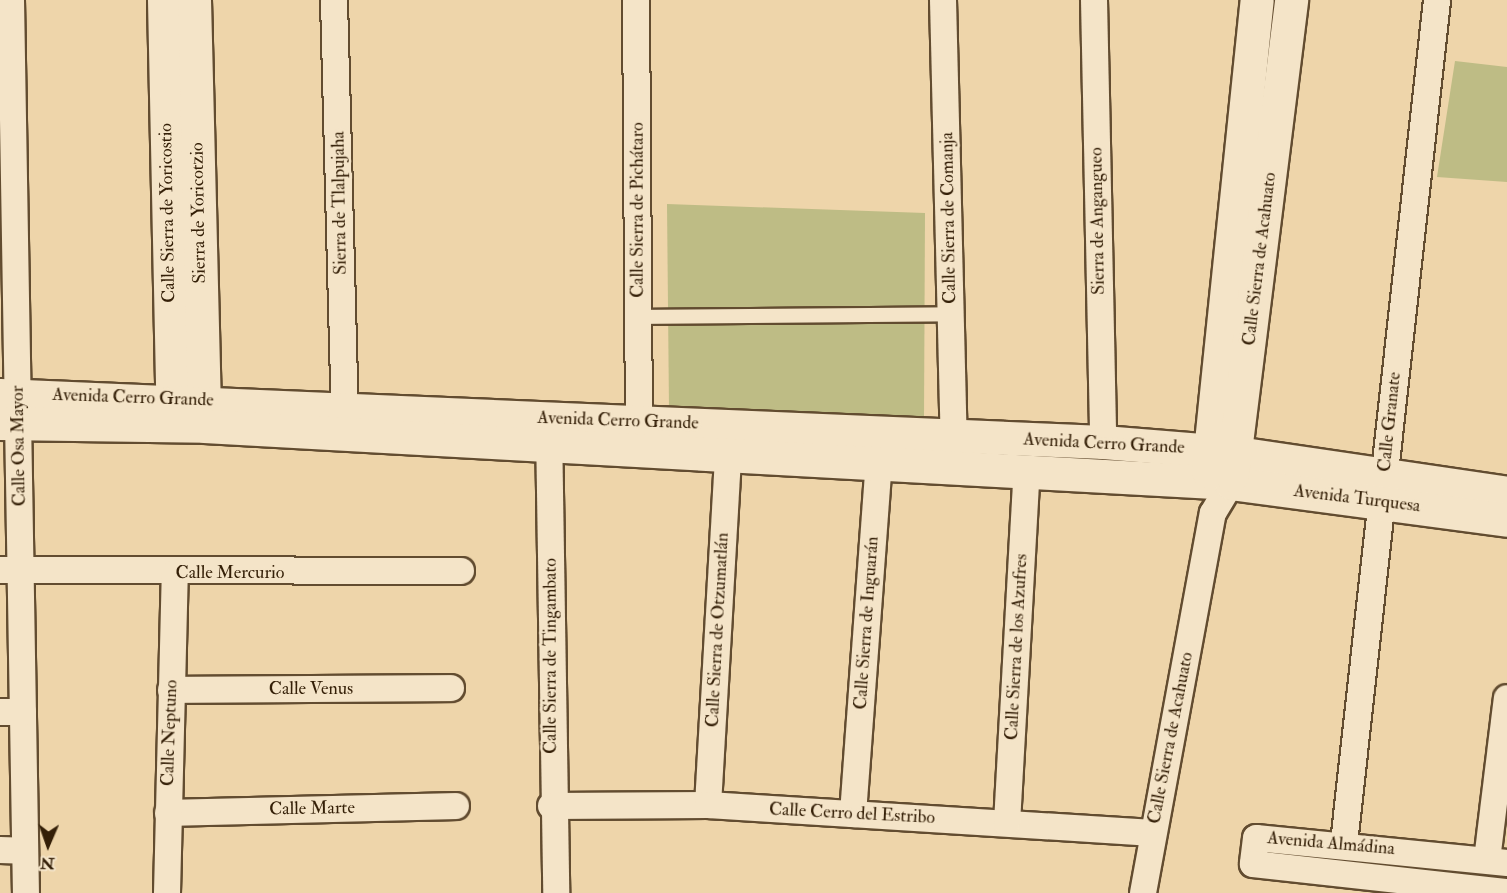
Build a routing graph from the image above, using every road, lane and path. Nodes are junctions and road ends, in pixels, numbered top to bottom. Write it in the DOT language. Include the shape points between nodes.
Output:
graph roads {
  1 [pos="164,0"];
  2 [pos="194,0"];
  3 [pos="334,0"];
  4 [pos="636,0"];
  5 [pos="943,0"];
  6 [pos="1094,0"];
  7 [pos="1257,0"];
  8 [pos="1291,0"];
  9 [pos="1437,0"];
  10 [pos="8,15"];
  11 [pos="7,249"];
  12 [pos="951,314"];
  13 [pos="638,317"];
  14 [pos="345,406"];
  15 [pos="9,409"];
  16 [pos="188,413"];
  17 [pos="639,421"];
  18 [pos="549,432"];
  19 [pos="954,436"];
  20 [pos="1103,442"];
  21 [pos="880,448"];
  22 [pos="728,455"];
  23 [pos="1027,470"];
  24 [pos="1219,476"];
  25 [pos="1382,488"];
  26 [pos="1507,493"];
  27 [pos="1507,519"];
  28 [pos="10,570"];
  29 [pos="461,571"];
  30 [pos="175,573"];
  31 [pos="451,688"];
  32 [pos="171,690"];
  33 [pos="1507,698"];
  34 [pos="11,712"];
  35 [pos="708,805"];
  36 [pos="456,806"];
  37 [pos="551,806"];
  38 [pos="168,813"];
  39 [pos="853,814"];
  40 [pos="1007,823"];
  41 [pos="1153,833"];
  42 [pos="1344,843"];
  43 [pos="12,851"];
  44 [pos="1497,862"];
  45 [pos="1312,881"];
  46 [pos="1466,890"];
  47 [pos="1507,892"];
  48 [pos="26,893"];
  49 [pos="167,893"];
  50 [pos="556,893"];
  51 [pos="1143,893"];
  1 -- 16 [label="street, Calle Sierra de Yoricostio"];
  2 -- 16 [label="street, Sierra de Yoricotzio"];
  3 -- 14 [label="street, Sierra de Tlalpujaha"];
  4 -- 13 [label="street, Calle Sierra de Pichátaro"];
  5 -- 12 [label="street, Calle Sierra de Comanja"];
  6 -- 20 [label="street, Sierra de Angangueo"];
  7 -- 24 [label="street, Calle Sierra de Acahuato"];
  8 -- 24 [label="street, Calle Sierra de Acahuato"];
  9 -- 25 [label="street, Calle Granate"];
  10 -- 11 [label="street, Calle Osa Mayor"];
  11 -- 15 [label="street, Calle Osa Mayor"];
  12 -- 13 [label="lane"];
  12 -- 19 [label="street, Calle Sierra de Comanja"];
  13 -- 17 [label="street, Calle Sierra de Pichátaro"];
  14 -- 16 [label="street, Avenida Cerro Grande"];
  14 -- 18 [label="street, Avenida Cerro Grande"];
  15 -- 16 [label="street, Avenida Cerro Grande"];
  15 -- 28 [label="street, Calle Osa Mayor"];
  16 -- 18 [label="street, Avenida Cerro Grande"];
  17 -- 18 [label="street, Avenida Cerro Grande"];
  17 -- 21 [label="street, Avenida Cerro Grande"];
  18 -- 22 [label="street, Avenida Cerro Grande"];
  18 -- 37 [label="street, Calle Sierra de Tingambato"];
  19 -- 20 [label="street, Avenida Cerro Grande"];
  19 -- 21 [label="street, Avenida Cerro Grande"];
  20 -- 24 [label="street, Avenida Cerro Grande"];
  21 -- 22 [label="street, Avenida Cerro Grande"];
  21 -- 23 [label="street, Avenida Cerro Grande"];
  21 -- 39 [label="street, Calle Sierra de Inguarán"];
  22 -- 35 [label="street, Calle Sierra de Otzumatlán"];
  23 -- 24 [label="street, Avenida Cerro Grande"];
  23 -- 40 [label="street, Calle Sierra de los Azufres"];
  24 -- 25 [label="street, Avenida Turquesa"];
  24 -- 41 [label="street, Calle Sierra de Acahuato"];
  25 -- 26 [label="street, Avenida Turquesa"];
  25 -- 27 [label="street, Avenida Turquesa"];
  25 -- 42 [label="street, Calle Granate"];
  28 -- 30 [label="street, Calle Mercurio"];
  28 -- 34 [label="street, Calle Osa Mayor"];
  29 -- 30 [label="street, Calle Mercurio"];
  30 -- 32 [label="street, Calle Neptuno"];
  31 -- 32 [label="street, Calle Venus"];
  32 -- 38 [label="street, Calle Neptuno"];
  33 -- 44 [label="street"];
  34 -- 43 [label="street, Calle Osa Mayor"];
  35 -- 37 [label="street, Calle Cerro del Estribo"];
  35 -- 39 [label="street, Calle Cerro del Estribo"];
  36 -- 38 [label="street, Calle Marte"];
  37 -- 50 [label="street, Calle Sierra de Tingambato"];
  38 -- 49 [label="street, Calle Neptuno"];
  39 -- 40 [label="street, Calle Cerro del Estribo"];
  40 -- 41 [label="street, Calle Cerro del Estribo"];
  41 -- 51 [label="street, Calle Sierra de Acahuato"];
  42 -- 44 [label="street, Avenida Almádina"];
  42 -- 45 [label="street, Avenida Almádina" via="1256,838 1254,864"];
  43 -- 48 [label="street, Calle Osa Mayor"];
  45 -- 46 [label="street, Avenida Almádina"];
  46 -- 47 [label="street, Avenida Almádina"];
}
